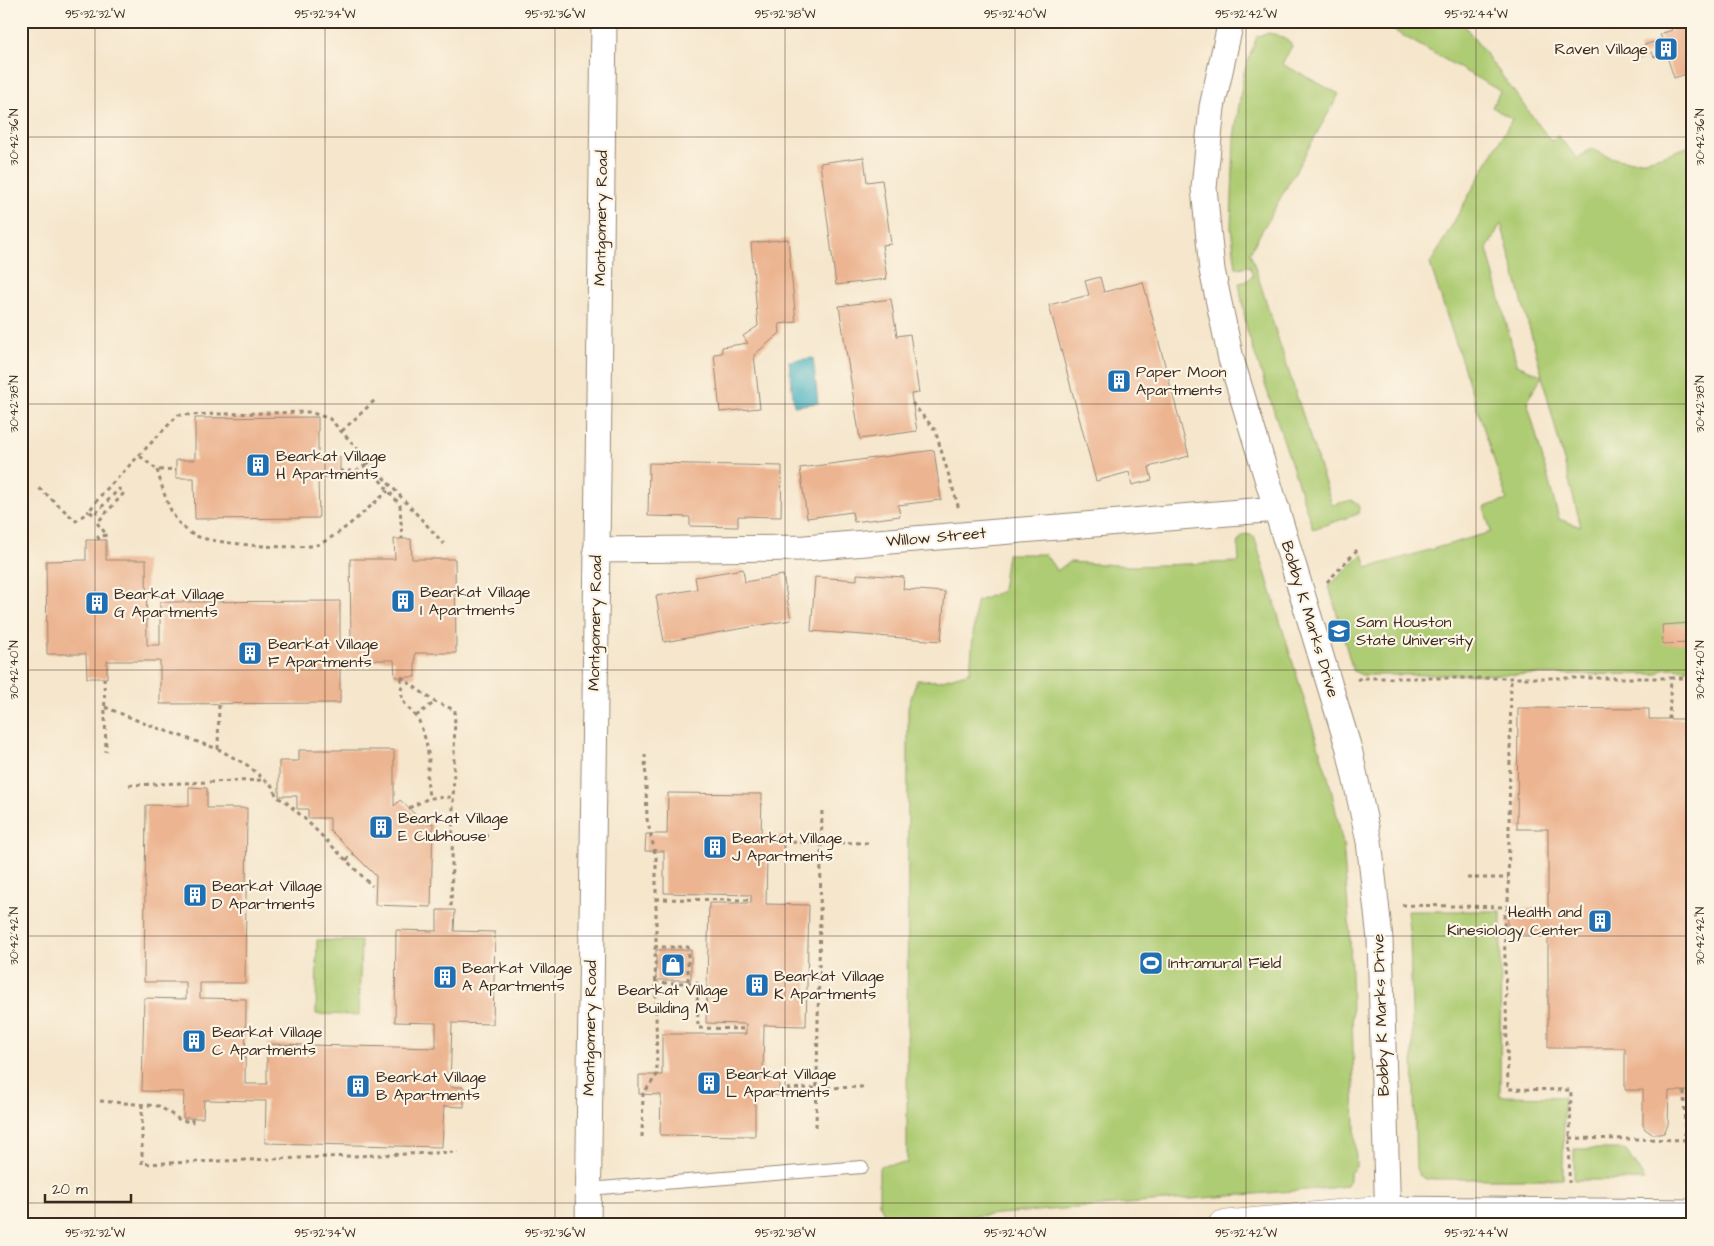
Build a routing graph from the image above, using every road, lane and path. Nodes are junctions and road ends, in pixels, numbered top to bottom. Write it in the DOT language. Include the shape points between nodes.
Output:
graph roads {
  1 [pos="604,21"];
  2 [pos="1231,21"];
  3 [pos="376,399"];
  4 [pos="912,403"];
  5 [pos="342,431"];
  6 [pos="140,456"];
  7 [pos="368,463"];
  8 [pos="157,470"];
  9 [pos="176,470"];
  10 [pos="340,471"];
  11 [pos="39,488"];
  12 [pos="388,490"];
  13 [pos="1277,509"];
  14 [pos="88,511"];
  15 [pos="964,535"];
  16 [pos="402,539"];
  17 [pos="99,540"];
  18 [pos="444,544"];
  19 [pos="596,550"];
  20 [pos="1357,550"];
  21 [pos="1325,584"];
  22 [pos="104,678"];
  23 [pos="1511,678"];
  24 [pos="1671,678"];
  25 [pos="1693,678"];
  26 [pos="1354,682"];
  27 [pos="435,702"];
  28 [pos="219,704"];
  29 [pos="105,707"];
  30 [pos="416,716"];
  31 [pos="1669,719"];
  32 [pos="218,749"];
  33 [pos="106,752"];
  34 [pos="645,754"];
  35 [pos="265,780"];
  36 [pos="197,782"];
  37 [pos="129,785"];
  38 [pos="198,787"];
  39 [pos="453,797"];
  40 [pos="430,798"];
  41 [pos="409,808"];
  42 [pos="822,809"];
  43 [pos="492,836"];
  44 [pos="452,837"];
  45 [pos="784,842"];
  46 [pos="821,842"];
  47 [pos="870,843"];
  48 [pos="354,854"];
  49 [pos="346,860"];
  50 [pos="1467,878"];
  51 [pos="1508,878"];
  52 [pos="372,886"];
  53 [pos="656,899"];
  54 [pos="750,900"];
  55 [pos="1400,905"];
  56 [pos="1508,907"];
  57 [pos="451,910"];
  58 [pos="656,947"];
  59 [pos="655,983"];
  60 [pos="688,983"];
  61 [pos="746,1029"];
  62 [pos="817,1087"];
  63 [pos="864,1087"];
  64 [pos="779,1089"];
  65 [pos="1684,1091"];
  66 [pos="100,1101"];
  67 [pos="142,1104"];
  68 [pos="192,1118"];
  69 [pos="816,1127"];
  70 [pos="642,1137"];
  71 [pos="1570,1138"];
  72 [pos="1685,1140"];
  73 [pos="1693,1140"];
  74 [pos="458,1152"];
  75 [pos="862,1167"];
  76 [pos="1569,1185"];
  77 [pos="588,1189"];
  78 [pos="1693,1212"];
  79 [pos="1388,1217"];
  80 [pos="588,1225"];
  81 [pos="1222,1225"];
  1 -- 19 [label="street, Montgomery Road"];
  2 -- 13 [label="street, Bobby K Marks Drive" via="1212,107 1204,196 1212,270 1231,359"];
  3 -- 5 [label="path"];
  4 -- 15 [label="path" via="935,430"];
  5 -- 6 [label="path" via="330,419 310,412 178,415"];
  5 -- 7 [label="path"];
  6 -- 8 [label="path"];
  6 -- 14 [label="path"];
  7 -- 10 [label="path" via="356,471"];
  7 -- 12 [label="path"];
  7 -- 18 [label="path"];
  8 -- 9 [label="path"];
  8 -- 12 [label="path" via="167,502 180,524 194,536 276,547 316,546 330,539"];
  11 -- 14 [label="path" via="76,521"];
  12 -- 16 [label="path" via="400,505"];
  13 -- 15 [label="street, Willow Street"];
  13 -- 79 [label="street, Bobby K Marks Drive" via="1349,749 1369,842 1380,939"];
  14 -- 17 [label="path" via="94,516 119,489 124,493 97,523 107,535 98,537"];
  15 -- 19 [label="street, Willow Street" via="805,548"];
  19 -- 77 [label="street, Montgomery Road"];
  20 -- 21 [label="path"];
  22 -- 29 [label="path"];
  23 -- 24 [label="path"];
  23 -- 26 [label="path" via="1361,678"];
  23 -- 51 [label="path"];
  24 -- 25 [label="path"];
  24 -- 31 [label="path"];
  27 -- 30 [label="path"];
  27 -- 30 [label="path" via="401,677 402,700"];
  27 -- 39 [label="path" via="455,710"];
  28 -- 32 [label="path"];
  29 -- 32 [label="path"];
  29 -- 33 [label="path"];
  30 -- 40 [label="path" via="430,760 427,777"];
  32 -- 35 [label="path" via="247,765"];
  34 -- 53 [label="path" via="647,819 656,857"];
  35 -- 36 [label="path"];
  35 -- 49 [label="path" via="277,797 306,820"];
  36 -- 37 [label="path"];
  36 -- 38 [label="path"];
  39 -- 40 [label="path"];
  39 -- 44 [label="path"];
  40 -- 41 [label="path"];
  42 -- 46 [label="path"];
  43 -- 44 [label="path"];
  44 -- 57 [label="path"];
  45 -- 46 [label="path"];
  46 -- 47 [label="path"];
  46 -- 62 [label="path"];
  48 -- 49 [label="path"];
  49 -- 52 [label="path"];
  50 -- 51 [label="path"];
  51 -- 56 [label="path"];
  53 -- 54 [label="path"];
  53 -- 58 [label="path"];
  55 -- 56 [label="path"];
  56 -- 71 [label="path" via="1504,917 1508,1089 1571,1090"];
  58 -- 59 [label="path"];
  58 -- 60 [label="path" via="688,947"];
  59 -- 60 [label="path"];
  59 -- 70 [label="path" via="657,1076 643,1094"];
  60 -- 61 [label="path" via="697,983 698,1028"];
  62 -- 63 [label="path"];
  62 -- 64 [label="path"];
  62 -- 69 [label="path"];
  65 -- 72 [label="path"];
  66 -- 67 [label="path"];
  67 -- 68 [label="path" via="159,1106 180,1120 192,1122"];
  67 -- 74 [label="path" via="142,1164"];
  71 -- 72 [label="path"];
  71 -- 76 [label="path"];
  72 -- 73 [label="path"];
  75 -- 77 [label="lane"];
  77 -- 80 [label="street, Montgomery Road"];
  78 -- 79 [label="street"];
  79 -- 81 [label="street"];
}
